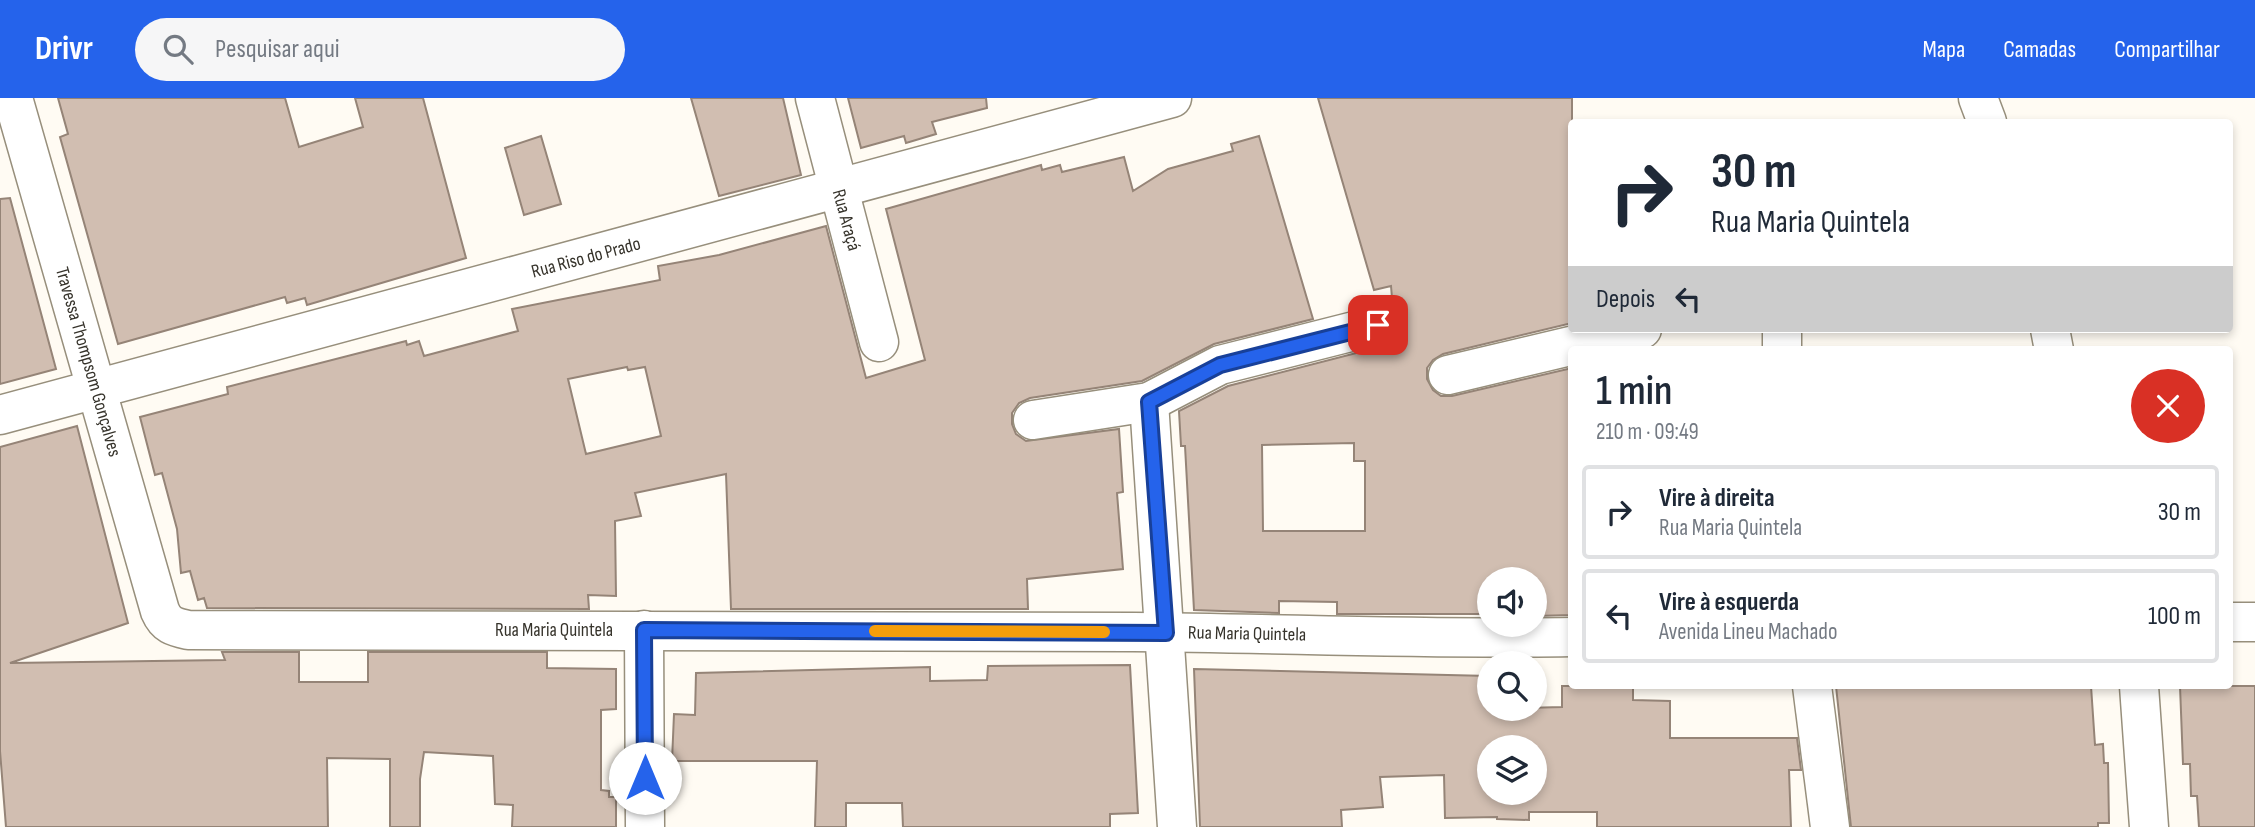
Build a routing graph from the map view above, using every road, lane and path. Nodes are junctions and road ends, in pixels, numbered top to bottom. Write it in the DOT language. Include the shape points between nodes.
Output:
graph roads {
  1 [pos="13,98"];
  2 [pos="815,98"];
  3 [pos="1172,98"];
  4 [pos="1978,98"];
  5 [pos="1986,119"];
  6 [pos="839,190"];
  7 [pos="1378,325"];
  8 [pos="1625,333"];
  9 [pos="878,342"];
  10 [pos="1570,346"];
  11 [pos="1568,347"];
  12 [pos="1448,375"];
  13 [pos="95,389"];
  14 [pos="1149,402"];
  15 [pos="0,415"];
  16 [pos="1032,420"];
  17 [pos="2233,622"];
  18 [pos="2255,622"];
  19 [pos="167,624"];
  20 [pos="644,630"];
  21 [pos="1166,633"];
  22 [pos="1568,637"];
  23 [pos="1812,689"];
  24 [pos="2139,689"];
  25 [pos="645,827"];
  26 [pos="1177,827"];
  27 [pos="1830,827"];
  28 [pos="2148,827"];
  1 -- 13 [label="street, Travessa Thompsom Gonçalves"];
  2 -- 6 [label="street, Rua Araçá"];
  3 -- 6 [label="street, Rua Riso do Prado"];
  4 -- 5 [label="street"];
  6 -- 9 [label="street, Rua Araçá"];
  6 -- 13 [label="street, Rua Riso do Prado"];
  7 -- 14 [label="street" via="1220,365"];
  8 -- 10 [label="street"];
  11 -- 12 [label="street"];
  13 -- 15 [label="street, Rua Riso do Prado"];
  13 -- 19 [label="street, Travessa Thompsom Gonçalves"];
  14 -- 16 [label="street"];
  14 -- 21 [label="street"];
  17 -- 18 [label="street"];
  19 -- 20 [label="street, Rua Maria Quintela" via="188,630"];
  20 -- 21 [label="street, Rua Maria Quintela"];
  20 -- 25 [label="street"];
  21 -- 22 [label="street, Rua Maria Quintela"];
  21 -- 26 [label="street"];
  23 -- 27 [label="street"];
  24 -- 28 [label="street"];
}
